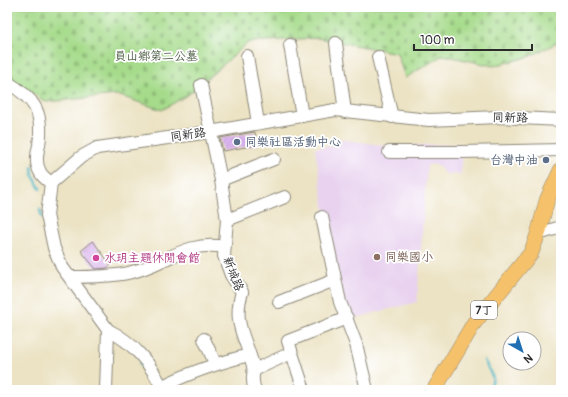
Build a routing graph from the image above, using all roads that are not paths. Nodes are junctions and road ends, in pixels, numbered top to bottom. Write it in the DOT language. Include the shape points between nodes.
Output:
graph roads {
  1 [pos="336,43"];
  2 [pos="290,44"];
  3 [pos="247,56"];
  4 [pos="378,57"];
  5 [pos="7,82"];
  6 [pos="201,85"];
  7 [pos="346,112"];
  8 [pos="302,116"];
  9 [pos="392,117"];
  10 [pos="561,120"];
  11 [pos="258,123"];
  12 [pos="210,132"];
  13 [pos="561,150"];
  14 [pos="390,152"];
  15 [pos="274,159"];
  16 [pos="561,170"];
  17 [pos="221,180"];
  18 [pos="51,183"];
  19 [pos="285,197"];
  20 [pos="322,217"];
  21 [pos="227,220"];
  22 [pos="561,227"];
  23 [pos="538,234"];
  24 [pos="224,247"];
  25 [pos="70,277"];
  26 [pos="335,280"];
  27 [pos="279,302"];
  28 [pos="347,318"];
  29 [pos="108,330"];
  30 [pos="204,339"];
  31 [pos="291,353"];
  32 [pos="249,355"];
  33 [pos="215,363"];
  34 [pos="254,370"];
  35 [pos="162,388"];
  36 [pos="106,390"];
  37 [pos="255,390"];
  38 [pos="304,390"];
  39 [pos="367,390"];
  40 [pos="434,390"];
  1 -- 7 [label="street"];
  2 -- 8 [label="street"];
  3 -- 11 [label="street"];
  4 -- 9 [label="street"];
  5 -- 18 [label="street" via="24,92 35,104 41,132 36,158 40,172"];
  6 -- 12 [label="street, 新城路"];
  7 -- 8 [label="street, 同新路" via="335,110"];
  7 -- 9 [label="street, 同新路"];
  8 -- 11 [label="street, 同新路"];
  9 -- 10 [label="street, 同新路" via="428,120 498,117"];
  11 -- 12 [label="street, 同新路"];
  12 -- 17 [label="street, 新城路"];
  12 -- 18 [label="street, 同新路" via="96,148 81,157"];
  13 -- 14 [label="street"];
  15 -- 17 [label="street"];
  16 -- 23 [label="main road, 7丁" via="547,200"];
  17 -- 21 [label="street, 新城路"];
  18 -- 25 [label="street" via="46,215 54,248 62,267"];
  19 -- 21 [label="street"];
  20 -- 26 [label="street"];
  21 -- 24 [label="street, 新城路"];
  22 -- 23 [label="street"];
  23 -- 40 [label="main road, 7丁" via="531,253 474,323"];
  24 -- 25 [label="street" via="198,246 129,273"];
  24 -- 32 [label="street, 新城路" via="224,256 231,275 242,292 238,322"];
  25 -- 29 [label="street"];
  26 -- 27 [label="street"];
  26 -- 28 [label="street"];
  28 -- 31 [label="street" via="288,341"];
  28 -- 39 [label="street"];
  29 -- 35 [label="street" via="122,336 147,362"];
  29 -- 36 [label="street"];
  30 -- 33 [label="street"];
  31 -- 34 [label="street"];
  31 -- 38 [label="street"];
  32 -- 33 [label="street"];
  32 -- 34 [label="street, 新城路"];
  33 -- 35 [label="street" via="185,374"];
  34 -- 37 [label="street, 新城路" via="251,380"];
}
